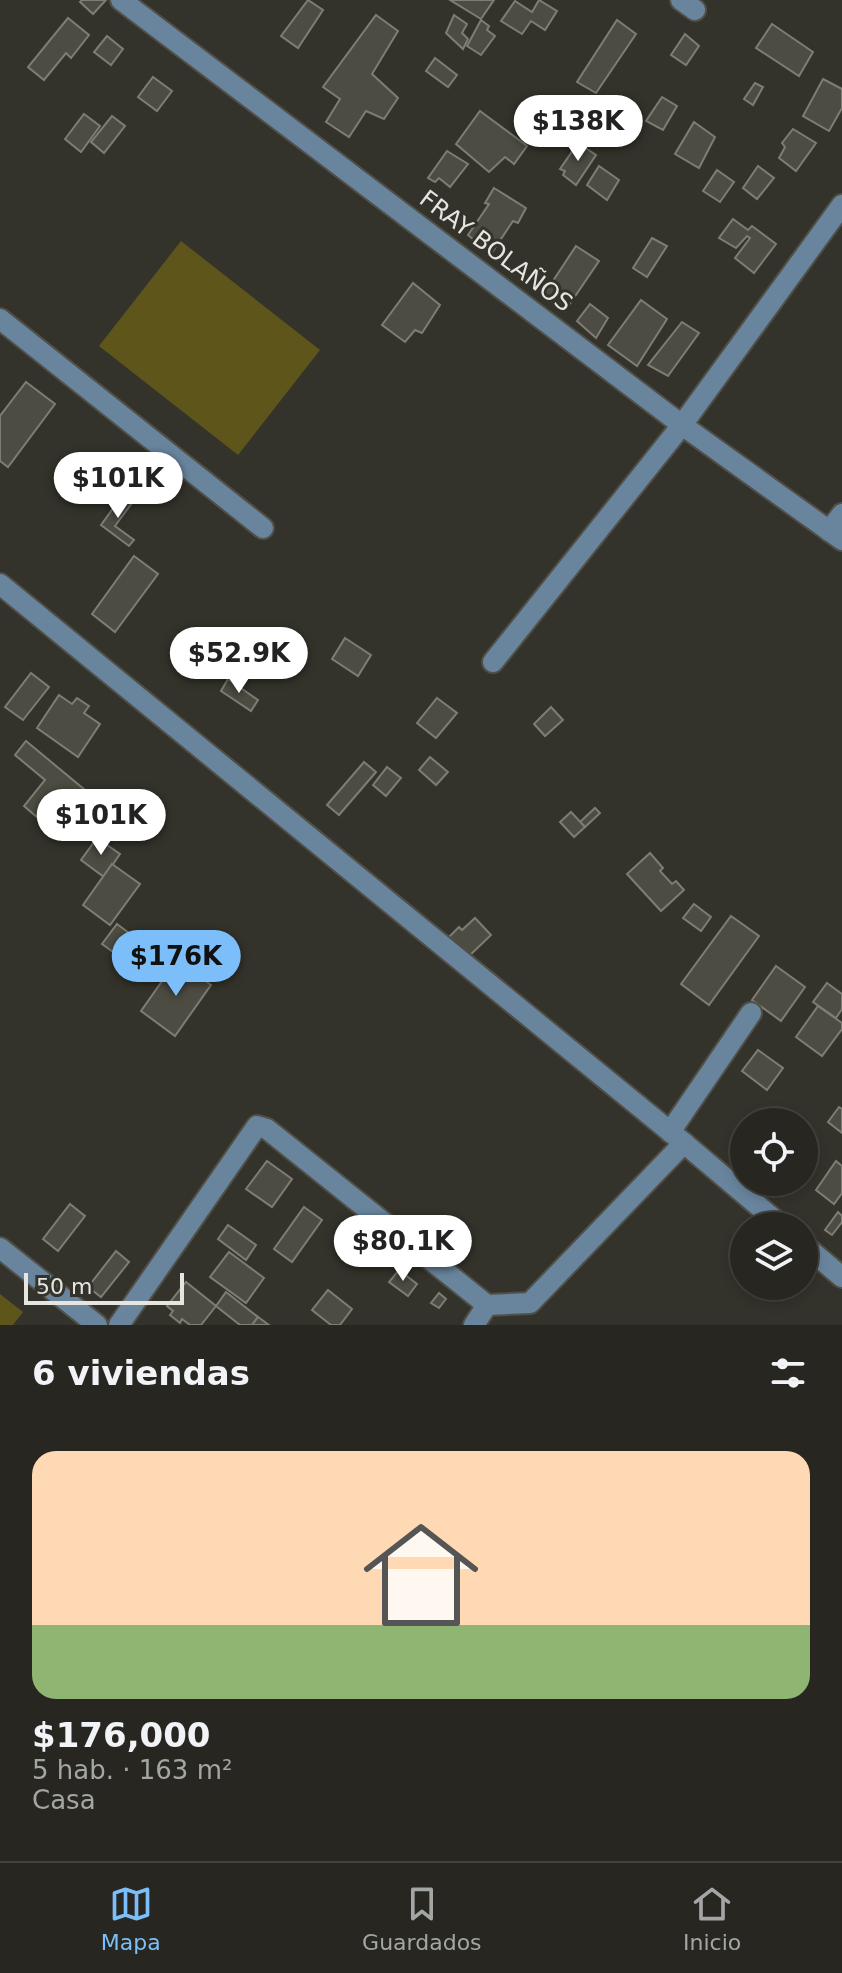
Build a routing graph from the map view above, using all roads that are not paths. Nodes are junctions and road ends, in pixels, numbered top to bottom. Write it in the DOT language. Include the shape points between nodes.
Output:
graph roads {
  1 [pos="121,0"];
  2 [pos="842,205"];
  3 [pos="0,319"];
  4 [pos="682,425"];
  5 [pos="263,528"];
  6 [pos="838,528"];
  7 [pos="0,584"];
  8 [pos="493,662"];
  9 [pos="751,1013"];
  10 [pos="677,1137"];
  11 [pos="765,1212"];
  12 [pos="0,1248"];
  13 [pos="818,1257"];
  14 [pos="842,1277"];
  15 [pos="487,1305"];
  16 [pos="97,1325"];
  17 [pos="119,1325"];
  18 [pos="474,1325"];
  1 -- 4 [label="street, FRAY BOLAÑOS"];
  2 -- 4 [label="street"];
  3 -- 5 [label="street"];
  4 -- 6 [label="street, FRAY BOLAÑOS"];
  4 -- 8 [label="street"];
  7 -- 10 [label="street"];
  9 -- 10 [label="street"];
  10 -- 11 [label="street"];
  10 -- 15 [label="street" via="530,1303"];
  12 -- 16 [label="street"];
  13 -- 14 [label="street"];
  15 -- 17 [label="street" via="257,1126"];
  15 -- 18 [label="street"];
}
